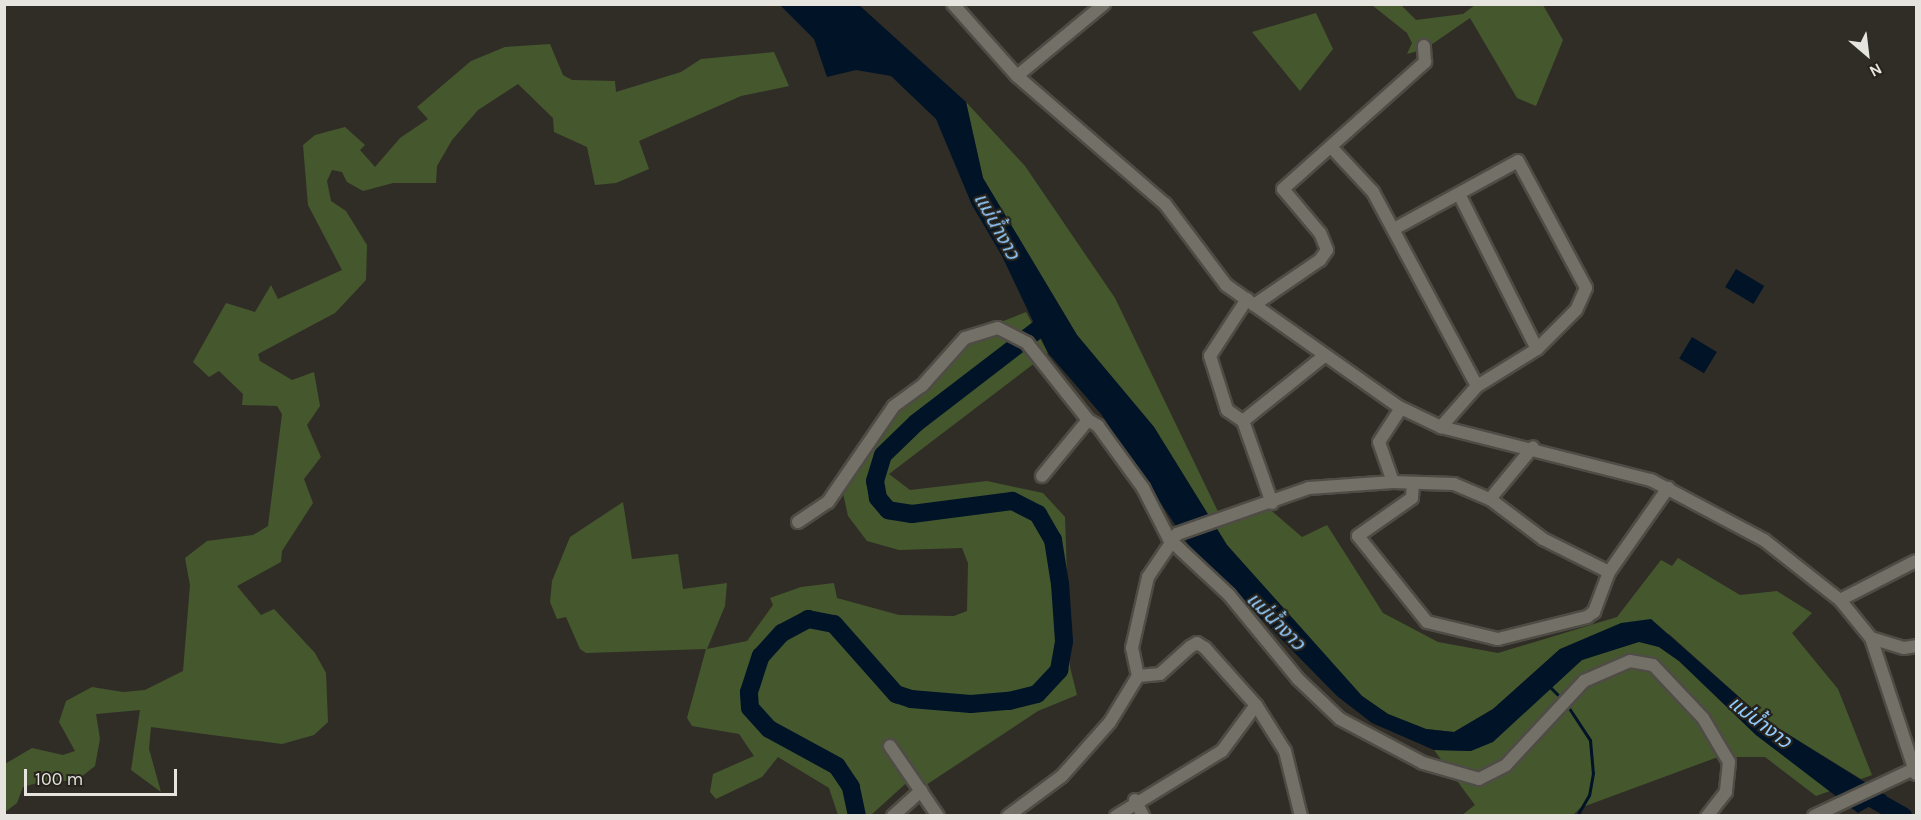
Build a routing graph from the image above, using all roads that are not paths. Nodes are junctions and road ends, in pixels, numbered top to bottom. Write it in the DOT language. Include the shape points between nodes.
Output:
graph roads {
  1 [pos="952,4"];
  2 [pos="1104,4"];
  3 [pos="1424,46"];
  4 [pos="1017,76"];
  5 [pos="1332,148"];
  6 [pos="1460,195"];
  7 [pos="1394,229"];
  8 [pos="1251,302"];
  9 [pos="1537,349"];
  10 [pos="1324,356"];
  11 [pos="1478,387"];
  12 [pos="1401,408"];
  13 [pos="1088,420"];
  14 [pos="1244,421"];
  15 [pos="1441,427"];
  16 [pos="1533,447"];
  17 [pos="1042,476"];
  18 [pos="1393,482"];
  19 [pos="1413,483"];
  20 [pos="1668,488"];
  21 [pos="1490,499"];
  22 [pos="1272,503"];
  23 [pos="798,522"];
  24 [pos="1173,536"];
  25 [pos="1917,561"];
  26 [pos="1609,572"];
  27 [pos="1840,600"];
  28 [pos="1871,638"];
  29 [pos="1917,646"];
  30 [pos="1138,676"];
  31 [pos="1257,705"];
  32 [pos="890,746"];
  33 [pos="1915,770"];
  34 [pos="921,792"];
  35 [pos="1135,800"];
  36 [pos="893,816"];
  37 [pos="938,816"];
  38 [pos="1008,816"];
  39 [pos="1116,816"];
  40 [pos="1143,816"];
  41 [pos="1301,816"];
  42 [pos="1707,816"];
  43 [pos="1814,816"];
  1 -- 4 [label="street"];
  2 -- 4 [label="street"];
  3 -- 5 [label="street" via="1425,62"];
  4 -- 8 [label="street" via="1165,204 1226,285"];
  5 -- 7 [label="street" via="1373,192"];
  5 -- 8 [label="street" via="1283,189 1320,233 1327,250 1320,260"];
  6 -- 7 [label="street"];
  6 -- 9 [label="street"];
  6 -- 9 [label="street" via="1518,161 1586,288 1576,310"];
  7 -- 11 [label="street"];
  8 -- 10 [label="street"];
  8 -- 14 [label="street" via="1210,356 1221,378 1223,403"];
  9 -- 11 [label="street"];
  10 -- 12 [label="street"];
  10 -- 14 [label="street"];
  11 -- 15 [label="street"];
  12 -- 15 [label="street"];
  12 -- 18 [label="street" via="1379,442"];
  13 -- 17 [label="street"];
  13 -- 23 [label="street" via="1027,343 988,328 965,338 922,386 894,406 828,502"];
  13 -- 24 [label="street" via="1098,426"];
  14 -- 22 [label="street"];
  15 -- 16 [label="street"];
  16 -- 20 [label="street"];
  16 -- 21 [label="street"];
  18 -- 19 [label="street"];
  18 -- 22 [label="street" via="1310,488"];
  19 -- 21 [label="street" via="1454,484"];
  19 -- 26 [label="street" via="1412,498 1358,536 1427,622 1498,639 1576,620 1594,612"];
  20 -- 26 [label="street"];
  20 -- 27 [label="street" via="1764,540"];
  21 -- 26 [label="street" via="1543,538"];
  22 -- 24 [label="street"];
  24 -- 30 [label="street" via="1148,577 1132,648"];
  24 -- 42 [label="street" via="1229,595 1298,680 1340,719 1424,763 1479,779 1493,774 1584,681 1630,661 1653,665 1703,718 1729,762 1726,792"];
  25 -- 27 [label="street"];
  27 -- 28 [label="street"];
  28 -- 29 [label="street" via="1904,648"];
  28 -- 33 [label="street"];
  30 -- 31 [label="street" via="1160,674 1197,643"];
  30 -- 38 [label="street" via="1110,722 1062,776"];
  31 -- 35 [label="street" via="1222,751"];
  31 -- 41 [label="street" via="1285,751"];
  32 -- 34 [label="street"];
  33 -- 43 [label="street"];
  34 -- 36 [label="street"];
  34 -- 37 [label="street"];
  35 -- 39 [label="street"];
  35 -- 40 [label="street"];
}
